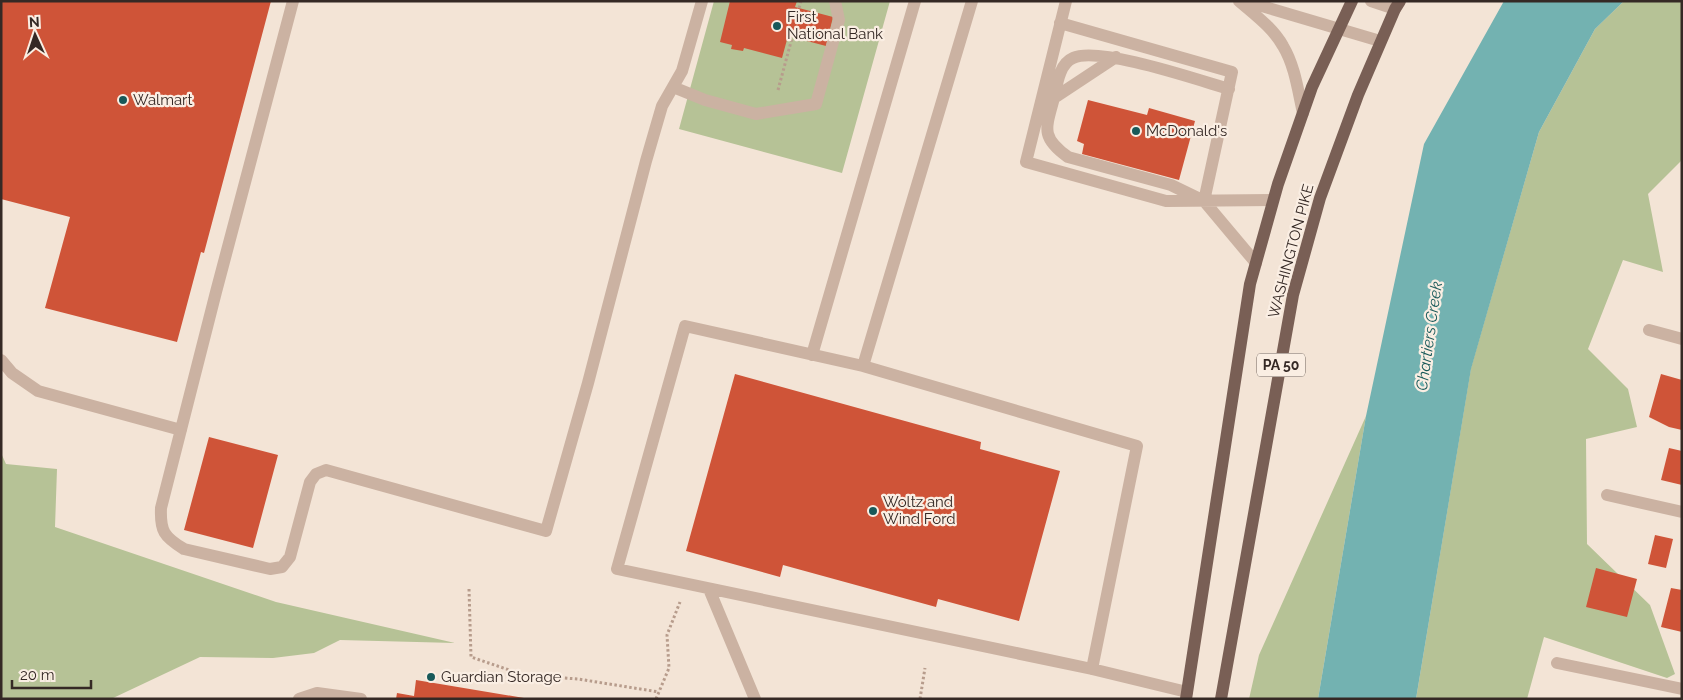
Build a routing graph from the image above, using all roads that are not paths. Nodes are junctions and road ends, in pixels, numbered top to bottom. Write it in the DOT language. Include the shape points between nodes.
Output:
graph roads {
  1 [pos="293,1"];
  2 [pos="702,1"];
  3 [pos="835,1"];
  4 [pos="915,1"];
  5 [pos="972,1"];
  6 [pos="1066,1"];
  7 [pos="1239,1"];
  8 [pos="1245,1"];
  9 [pos="1352,1"];
  10 [pos="1371,1"];
  11 [pos="1398,5"];
  12 [pos="1060,24"];
  13 [pos="1338,30"];
  14 [pos="1380,41"];
  15 [pos="1116,57"];
  16 [pos="673,87"];
  17 [pos="1229,89"];
  18 [pos="1054,98"];
  19 [pos="1303,113"];
  20 [pos="1274,200"];
  21 [pos="1204,201"];
  22 [pos="1256,263"];
  23 [pos="1649,330"];
  24 [pos="1682,339"];
  25 [pos="812,355"];
  26 [pos="1,360"];
  27 [pos="863,366"];
  28 [pos="181,430"];
  29 [pos="1607,495"];
  30 [pos="1682,512"];
  31 [pos="709,589"];
  32 [pos="1557,663"];
  33 [pos="1092,669"];
  34 [pos="1682,689"];
  35 [pos="1187,695"];
  36 [pos="300,699"];
  37 [pos="361,699"];
  38 [pos="755,699"];
  39 [pos="1221,699"];
  1 -- 28 [label="street"];
  2 -- 16 [label="street" via="682,71"];
  3 -- 16 [label="street" via="839,20 816,104 756,114"];
  4 -- 25 [label="street"];
  5 -- 27 [label="street"];
  6 -- 12 [label="street"];
  7 -- 19 [label="street" via="1270,28 1283,45 1291,62"];
  8 -- 13 [label="street"];
  9 -- 13 [label="main road, WASHINGTON PIKE / PA 50"];
  10 -- 11 [label="street"];
  11 -- 14 [label="main road, WASHINGTON PIKE / PA 50"];
  12 -- 17 [label="street" via="1232,72"];
  12 -- 21 [label="street" via="1026,162 1166,201"];
  13 -- 14 [label="street"];
  13 -- 19 [label="main road, WASHINGTON PIKE / PA 50"];
  14 -- 39 [label="main road, WASHINGTON PIKE / PA 50" via="1320,198 1293,295"];
  15 -- 17 [label="street"];
  15 -- 18 [label="street"];
  15 -- 18 [label="street" via="1088,54 1072,58 1062,69"];
  16 -- 28 [label="street" via="662,106 646,161 546,531 326,470 316,474 310,482 290,558 282,567 270,569 184,549 173,543 160,524 161,508"];
  17 -- 21 [label="street"];
  18 -- 21 [label="street" via="1048,135 1054,147 1068,157 1171,185"];
  19 -- 20 [label="main road, WASHINGTON PIKE / PA 50"];
  20 -- 21 [label="street"];
  20 -- 22 [label="main road, WASHINGTON PIKE / PA 50"];
  21 -- 22 [label="street"];
  22 -- 35 [label="main road, WASHINGTON PIKE / PA 50" via="1250,284"];
  23 -- 24 [label="street"];
  25 -- 27 [label="street"];
  25 -- 31 [label="street" via="685,326 617,569"];
  26 -- 28 [label="street" via="12,373 38,391"];
  27 -- 33 [label="street" via="1136,446"];
  29 -- 30 [label="street"];
  31 -- 33 [label="street"];
  31 -- 38 [label="street"];
  32 -- 34 [label="street"];
  33 -- 35 [label="street"];
  36 -- 37 [label="street" via="317,693"];
}
